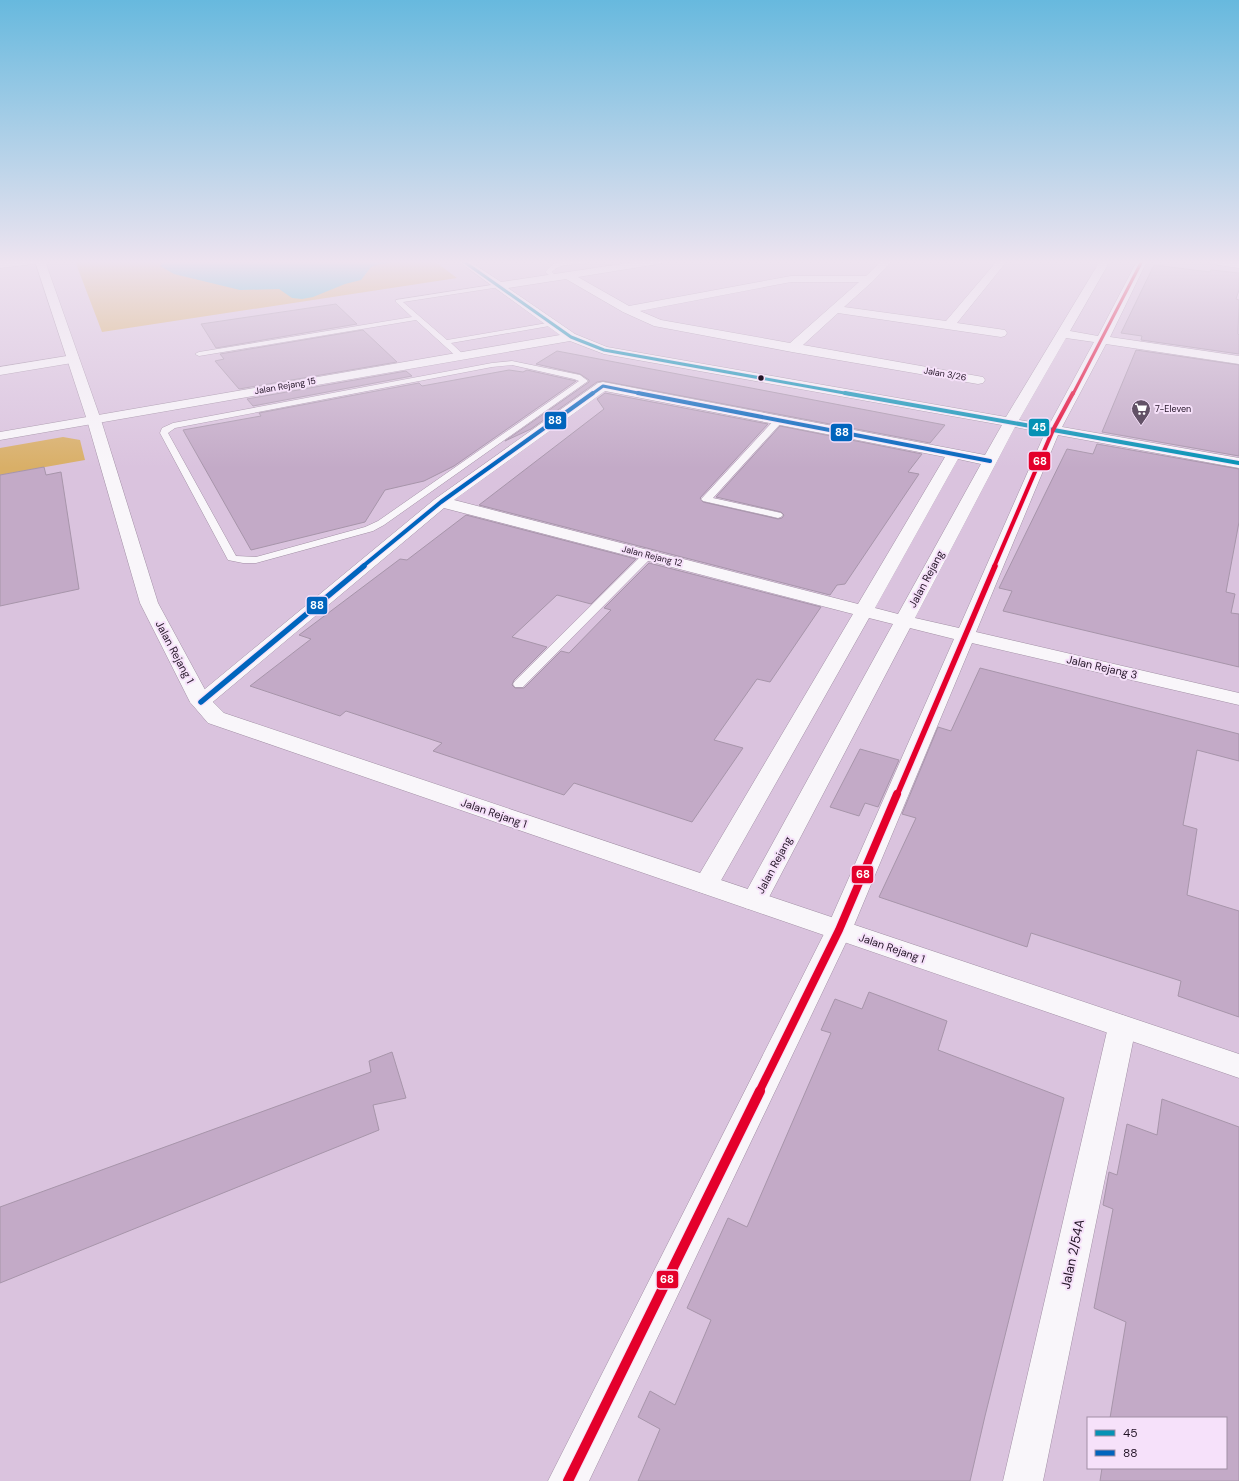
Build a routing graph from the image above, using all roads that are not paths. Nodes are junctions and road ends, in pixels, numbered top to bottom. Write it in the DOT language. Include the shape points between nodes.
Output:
graph roads {
  1 [pos="63,330"];
  2 [pos="344,330"];
  3 [pos="432,330"];
  4 [pos="516,330"];
  5 [pos="561,330"];
  6 [pos="696,330"];
  7 [pos="811,330"];
  8 [pos="982,330"];
  9 [pos="1064,330"];
  10 [pos="1107,330"];
  11 [pos="1001,333"];
  12 [pos="1062,334"];
  13 [pos="571,337"];
  14 [pos="1102,340"];
  15 [pos="445,342"];
  16 [pos="792,348"];
  17 [pos="199,354"];
  18 [pos="461,356"];
  19 [pos="73,360"];
  20 [pos="1239,360"];
  21 [pos="1,367"];
  22 [pos="978,380"];
  23 [pos="302,384"];
  24 [pos="315,399"];
  25 [pos="94,420"];
  26 [pos="779,420"];
  27 [pos="1010,423"];
  28 [pos="1053,430"];
  29 [pos="0,436"];
  30 [pos="954,454"];
  31 [pos="990,461"];
  32 [pos="1239,464"];
  33 [pos="441,502"];
  34 [pos="778,515"];
  35 [pos="648,555"];
  36 [pos="863,610"];
  37 [pos="903,621"];
  38 [pos="965,635"];
  39 [pos="519,684"];
  40 [pos="1239,699"];
  41 [pos="201,702"];
  42 [pos="706,885"];
  43 [pos="754,901"];
  44 [pos="840,930"];
  45 [pos="1122,1027"];
  46 [pos="1239,1066"];
  47 [pos="568,1481"];
  48 [pos="1023,1481"];
  1 -- 19 [label="street, Jalan Rejang 1"];
  2 -- 17 [label="lane"];
  3 -- 15 [label="lane"];
  4 -- 15 [label="lane"];
  5 -- 13 [label="street"];
  6 -- 16 [label="street, Jalan 3/26"];
  7 -- 16 [label="street"];
  8 -- 11 [label="street"];
  9 -- 12 [label="street, Jalan Rejang"];
  10 -- 14 [label="street"];
  12 -- 14 [label="street"];
  12 -- 27 [label="street, Jalan Rejang"];
  13 -- 18 [label="street, Jalan Rejang 15"];
  13 -- 27 [label="street" via="604,350"];
  14 -- 20 [label="street"];
  14 -- 28 [label="street"];
  15 -- 18 [label="lane"];
  16 -- 22 [label="street, Jalan 3/26"];
  18 -- 23 [label="street, Jalan Rejang 15"];
  19 -- 21 [label="street"];
  19 -- 25 [label="street, Jalan Rejang 1"];
  23 -- 24 [label="lane"];
  23 -- 25 [label="street, Jalan Rejang 15"];
  24 -- 24 [label="lane" via="501,364 519,365 577,377 584,381 381,523 369,529 256,560 232,558 164,433 165,430 173,426"];
  25 -- 29 [label="street, Jalan Rejang 15"];
  25 -- 41 [label="street, Jalan Rejang 1" via="149,603"];
  26 -- 30 [label="street"];
  26 -- 33 [label="street" via="603,386"];
  26 -- 34 [label="lane" via="706,499"];
  27 -- 28 [label="street"];
  27 -- 31 [label="street, Jalan Rejang"];
  28 -- 32 [label="street"];
  28 -- 38 [label="street"];
  30 -- 31 [label="street"];
  30 -- 36 [label="street"];
  31 -- 37 [label="street, Jalan Rejang"];
  33 -- 35 [label="street, Jalan Rejang 12"];
  33 -- 41 [label="street"];
  35 -- 36 [label="street, Jalan Rejang 12"];
  35 -- 39 [label="lane"];
  36 -- 37 [label="street, Jalan Rejang 12"];
  36 -- 42 [label="street"];
  37 -- 38 [label="street, Jalan Rejang 3"];
  37 -- 43 [label="street, Jalan Rejang"];
  38 -- 40 [label="street, Jalan Rejang 3"];
  38 -- 44 [label="street"];
  41 -- 42 [label="street, Jalan Rejang 1" via="216,718"];
  42 -- 43 [label="street, Jalan Rejang 1"];
  43 -- 44 [label="street, Jalan Rejang 1"];
  44 -- 45 [label="street, Jalan Rejang 1"];
  44 -- 47 [label="street"];
  45 -- 46 [label="street, Jalan Rejang 1"];
  45 -- 48 [label="street, Jalan 2/54A"];
}
